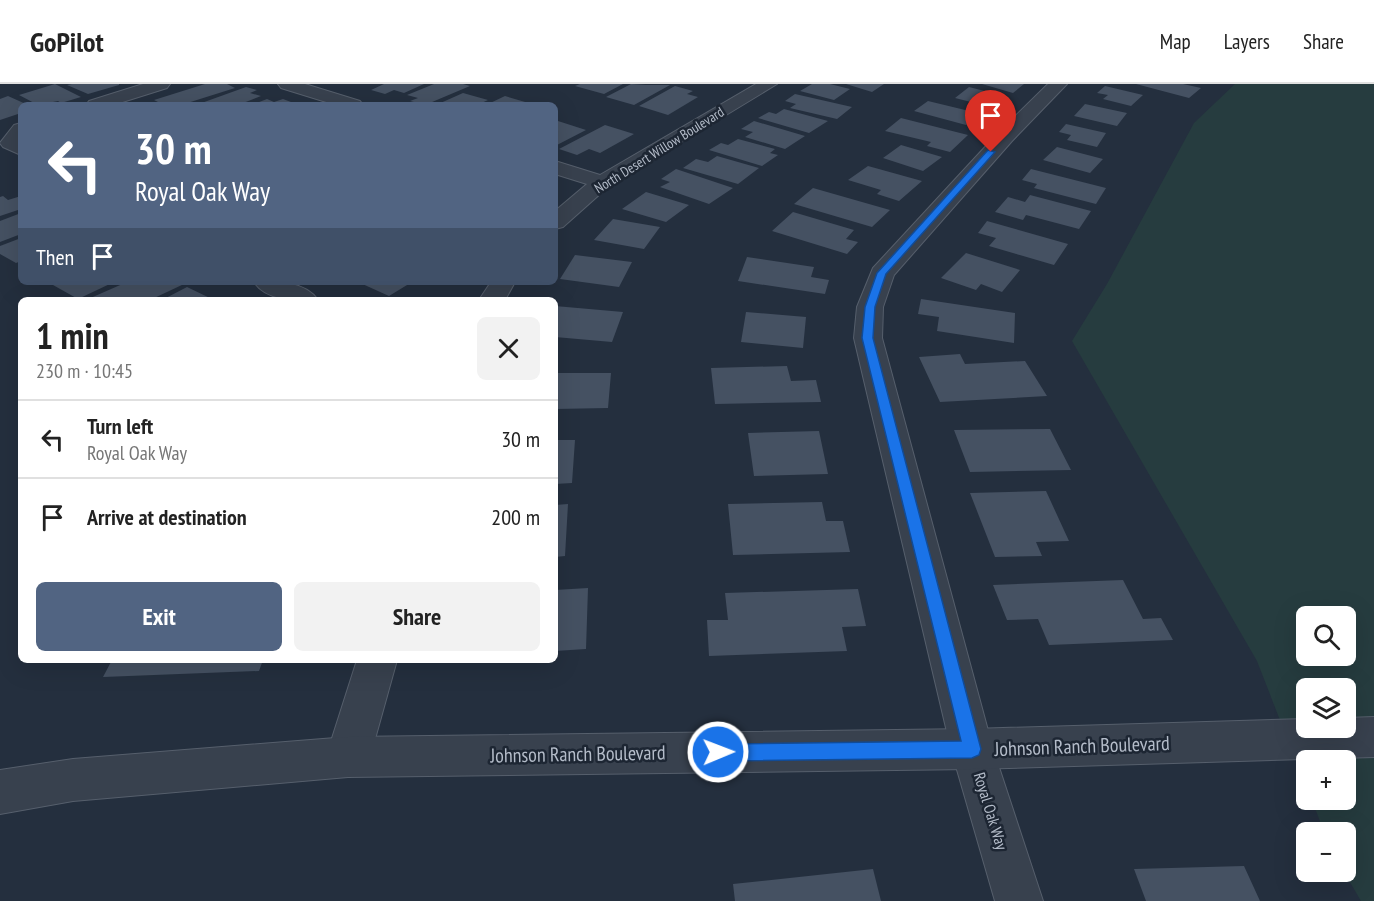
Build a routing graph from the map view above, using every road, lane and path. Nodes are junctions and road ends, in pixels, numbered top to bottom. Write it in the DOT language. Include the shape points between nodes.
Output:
graph roads {
  1 [pos="161,84"];
  2 [pos="287,84"];
  3 [pos="1058,84"];
  4 [pos="753,87"];
  5 [pos="104,102"];
  6 [pos="344,102"];
  7 [pos="18,132"];
  8 [pos="18,147"];
  9 [pos="558,168"];
  10 [pos="602,182"];
  11 [pos="558,219"];
  12 [pos="272,285"];
  13 [pos="298,297"];
  14 [pos="376,663"];
  15 [pos="1374,737"];
  16 [pos="972,749"];
  17 [pos="348,757"];
  18 [pos="0,792"];
  19 [pos="1018,901"];
  1 -- 5 [label="street"];
  2 -- 6 [label="street"];
  3 -- 16 [label="street, Royal Oak Way" via="882,273 870,307 868,338"];
  4 -- 10 [label="street, North Desert Willow Boulevard"];
  7 -- 8 [label="street" via="10,143"];
  9 -- 10 [label="street"];
  10 -- 11 [label="street, North Desert Willow Boulevard"];
  12 -- 13 [label="street"];
  14 -- 17 [label="street"];
  15 -- 16 [label="street, Johnson Ranch Boulevard"];
  16 -- 17 [label="street, Johnson Ranch Boulevard"];
  16 -- 19 [label="street, Royal Oak Way"];
  17 -- 18 [label="street, Johnson Ranch Boulevard" via="73,780"];
}
